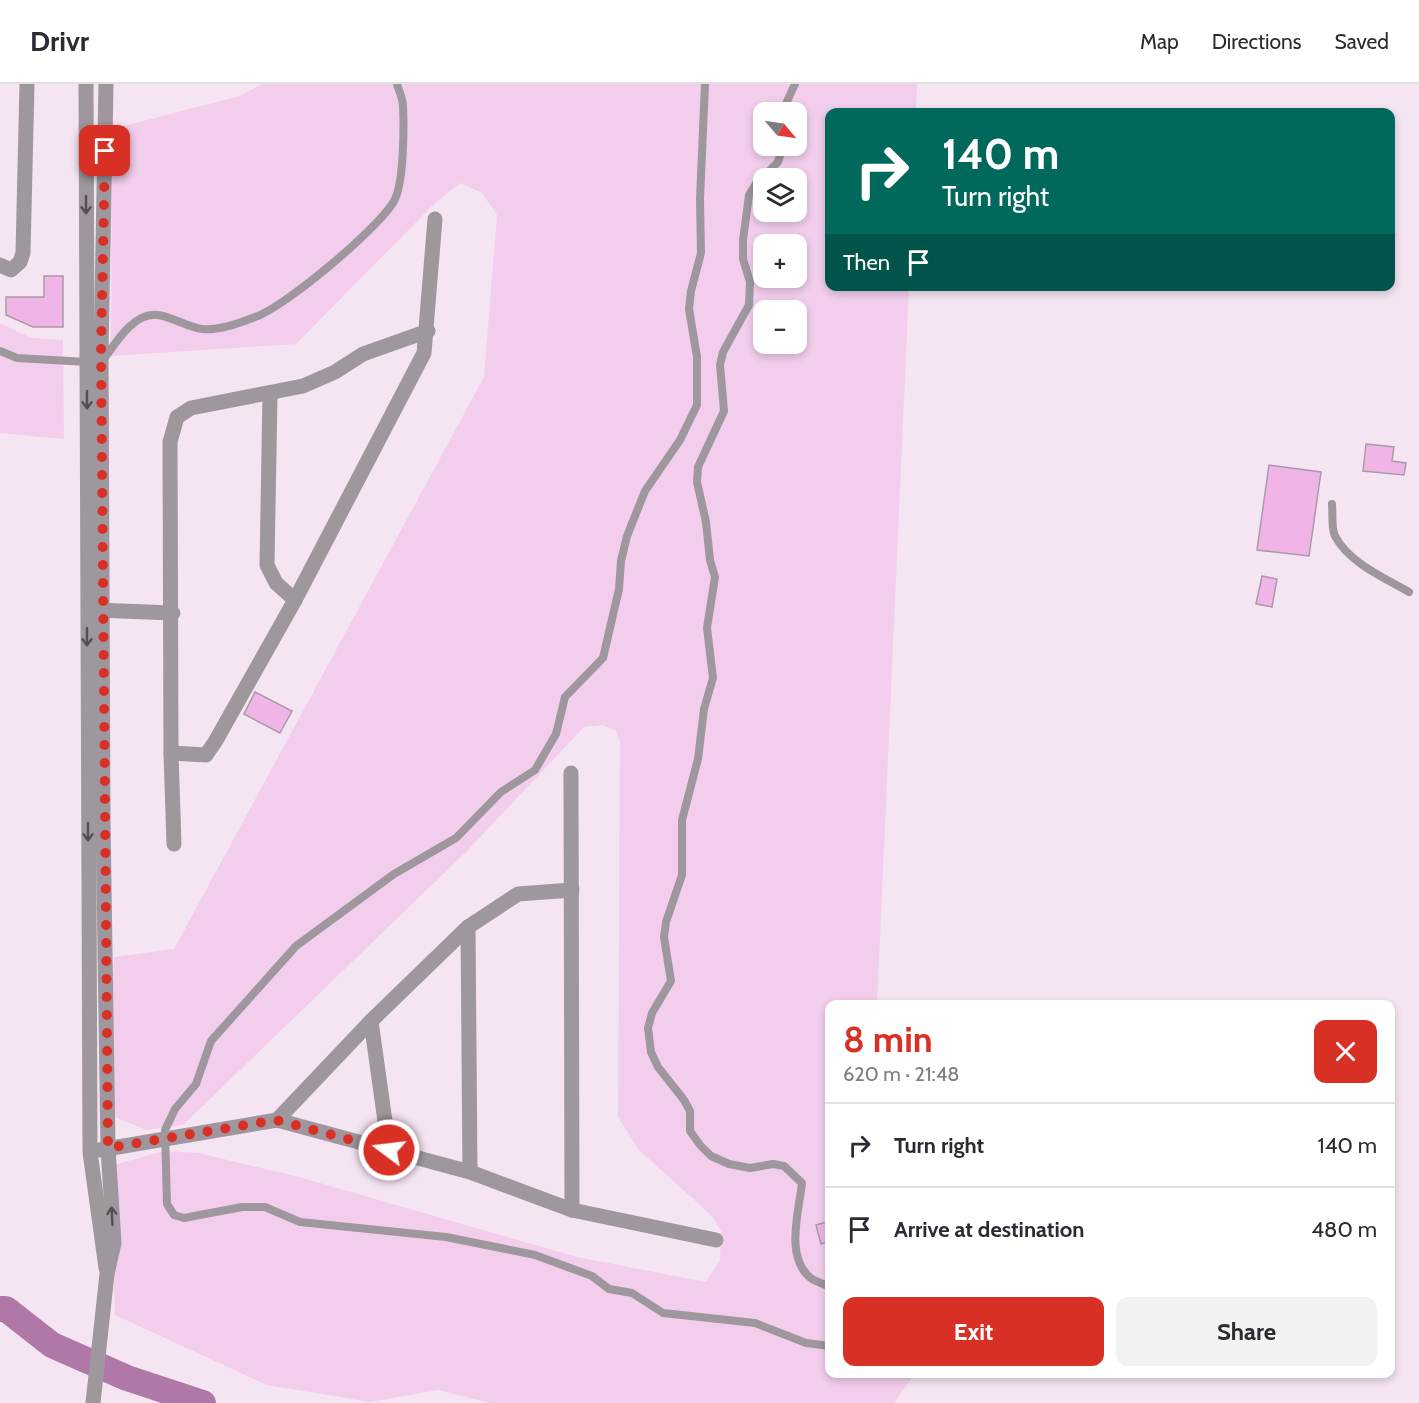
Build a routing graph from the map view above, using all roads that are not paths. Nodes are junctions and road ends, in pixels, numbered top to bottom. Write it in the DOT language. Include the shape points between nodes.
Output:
graph roads {
  1 [pos="27,84"];
  2 [pos="86,84"];
  3 [pos="106,84"];
  4 [pos="397,84"];
  5 [pos="705,84"];
  6 [pos="795,84"];
  7 [pos="787,102"];
  8 [pos="780,156"];
  9 [pos="435,219"];
  10 [pos="0,265"];
  11 [pos="428,331"];
  12 [pos="0,351"];
  13 [pos="94,362"];
  14 [pos="270,394"];
  15 [pos="1332,504"];
  16 [pos="1409,592"];
  17 [pos="295,600"];
  18 [pos="87,610"];
  19 [pos="104,610"];
  20 [pos="173,613"];
  21 [pos="171,753"];
  22 [pos="571,773"];
  23 [pos="174,844"];
  24 [pos="572,890"];
  25 [pos="468,927"];
  26 [pos="371,1021"];
  27 [pos="276,1120"];
  28 [pos="164,1138"];
  29 [pos="108,1148"];
  30 [pos="389,1150"];
  31 [pos="90,1152"];
  32 [pos="470,1172"];
  33 [pos="572,1210"];
  34 [pos="716,1240"];
  35 [pos="107,1274"];
  36 [pos="825,1284"];
  37 [pos="825,1345"];
  38 [pos="93,1403"];
  1 -- 10 [label="street" via="23,254 11,270"];
  2 -- 13 [label="street, one-way"];
  3 -- 13 [label="street"];
  4 -- 13 [label="lane" via="403,104 401,173 394,202 381,218 310,282 257,317 204,329 158,315 146,316"];
  5 -- 28 [label="lane" via="701,253 690,309 697,357 697,405 680,440 645,491 627,536 603,658 565,697 556,734 535,770 501,792 456,838 394,874 296,946 211,1041 201,1073 170,1119"];
  6 -- 7 [label="lane"];
  8 -- 36 [label="lane" via="750,195 743,240 743,259 750,282 749,305 723,352 720,365 724,411 698,467 696,482 715,577 707,628 713,678 682,820 682,875 666,922 664,937 671,981 652,1013 648,1028 651,1052 690,1111 690,1131 700,1145 711,1156 729,1164 750,1168 784,1166 802,1183 796,1230 801,1266"];
  9 -- 11 [label="street"];
  11 -- 14 [label="street" via="363,354 303,386"];
  11 -- 17 [label="street" via="424,353"];
  12 -- 13 [label="lane" via="17,358"];
  13 -- 18 [label="street, one-way"];
  13 -- 19 [label="street"];
  14 -- 17 [label="street" via="267,565 276,583"];
  14 -- 20 [label="street" via="192,408 177,417 171,442"];
  15 -- 16 [label="lane" via="1334,535 1350,554"];
  17 -- 21 [label="street" via="206,755"];
  18 -- 19 [label="street"];
  18 -- 31 [label="street, one-way"];
  19 -- 20 [label="street"];
  19 -- 29 [label="street"];
  20 -- 21 [label="street"];
  21 -- 23 [label="street"];
  22 -- 24 [label="street"];
  24 -- 25 [label="street" via="518,894"];
  24 -- 33 [label="street"];
  25 -- 26 [label="street"];
  25 -- 32 [label="street"];
  26 -- 27 [label="street"];
  26 -- 30 [label="street"];
  27 -- 28 [label="street"];
  27 -- 30 [label="street"];
  28 -- 29 [label="street"];
  28 -- 37 [label="lane" via="167,1204 179,1216 265,1207 300,1222 446,1238 535,1255 592,1276 609,1289 632,1293 663,1313 755,1323 806,1343"];
  29 -- 31 [label="street"];
  35 -- 29 [label="street, one-way" via="114,1243"];
  30 -- 32 [label="street"];
  31 -- 35 [label="street"];
  32 -- 33 [label="street"];
  33 -- 34 [label="street"];
  35 -- 38 [label="street"];
}
